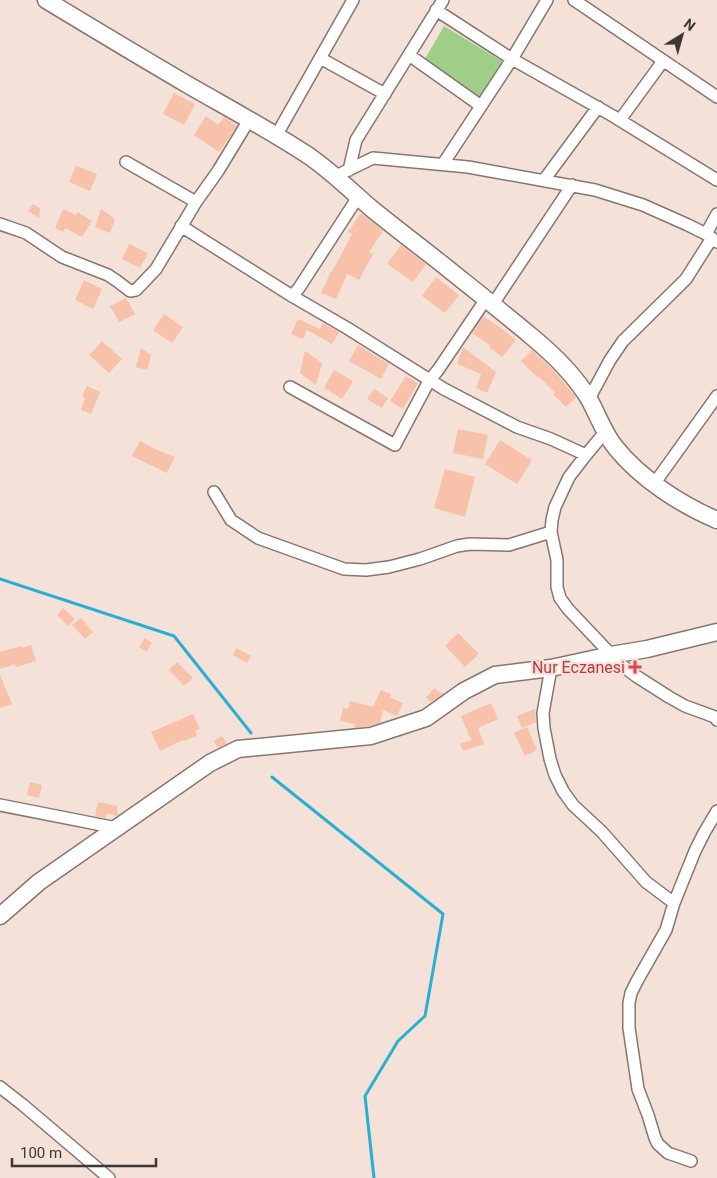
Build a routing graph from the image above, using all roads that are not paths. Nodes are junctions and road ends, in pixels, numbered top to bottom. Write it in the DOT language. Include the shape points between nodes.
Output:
graph roads {
  1 [pos="46,0"];
  2 [pos="443,0"];
  3 [pos="547,0"];
  4 [pos="574,0"];
  5 [pos="351,1"];
  6 [pos="436,10"];
  7 [pos="409,55"];
  8 [pos="320,58"];
  9 [pos="512,59"];
  10 [pos="663,60"];
  11 [pos="385,94"];
  12 [pos="717,97"];
  13 [pos="481,106"];
  14 [pos="598,107"];
  15 [pos="249,120"];
  16 [pos="620,120"];
  17 [pos="276,136"];
  18 [pos="126,162"];
  19 [pos="443,164"];
  20 [pos="343,173"];
  21 [pos="544,180"];
  22 [pos="717,180"];
  23 [pos="572,185"];
  24 [pos="358,197"];
  25 [pos="196,202"];
  26 [pos="717,214"];
  27 [pos="0,224"];
  28 [pos="181,226"];
  29 [pos="712,238"];
  30 [pos="292,296"];
  31 [pos="489,302"];
  32 [pos="429,381"];
  33 [pos="290,387"];
  34 [pos="717,396"];
  35 [pos="589,399"];
  36 [pos="606,432"];
  37 [pos="586,455"];
  38 [pos="654,484"];
  39 [pos="214,492"];
  40 [pos="717,520"];
  41 [pos="551,532"];
  42 [pos="717,632"];
  43 [pos="611,654"];
  44 [pos="551,668"];
  45 [pos="717,720"];
  46 [pos="0,805"];
  47 [pos="717,811"];
  48 [pos="117,828"];
  49 [pos="674,903"];
  50 [pos="0,916"];
  51 [pos="0,1087"];
  52 [pos="691,1161"];
  53 [pos="109,1178"];
  1 -- 15 [label="street"];
  2 -- 6 [label="street"];
  3 -- 9 [label="street"];
  4 -- 10 [label="street"];
  5 -- 8 [label="street"];
  6 -- 7 [label="street"];
  6 -- 9 [label="street"];
  7 -- 11 [label="street"];
  7 -- 13 [label="street"];
  8 -- 11 [label="street"];
  8 -- 17 [label="street"];
  9 -- 13 [label="street"];
  9 -- 14 [label="street"];
  10 -- 12 [label="street"];
  10 -- 16 [label="street"];
  11 -- 20 [label="street" via="356,140"];
  13 -- 19 [label="street"];
  14 -- 16 [label="street"];
  14 -- 21 [label="street"];
  15 -- 17 [label="street"];
  15 -- 25 [label="street"];
  16 -- 22 [label="street"];
  17 -- 20 [label="street"];
  18 -- 25 [label="street"];
  19 -- 20 [label="street" via="373,158"];
  19 -- 21 [label="street"];
  20 -- 24 [label="street"];
  21 -- 23 [label="street"];
  23 -- 29 [label="street" via="643,205"];
  23 -- 31 [label="street"];
  24 -- 30 [label="street"];
  24 -- 31 [label="street"];
  25 -- 28 [label="street"];
  26 -- 29 [label="street"];
  27 -- 28 [label="street" via="26,233 62,257 108,275 130,291 136,290 156,269"];
  28 -- 30 [label="street"];
  29 -- 35 [label="street" via="686,278 623,341"];
  30 -- 32 [label="street"];
  31 -- 32 [label="street"];
  31 -- 35 [label="street" via="548,350"];
  32 -- 33 [label="street" via="395,445"];
  32 -- 37 [label="street" via="517,427"];
  34 -- 38 [label="street"];
  35 -- 36 [label="street"];
  36 -- 37 [label="street"];
  36 -- 38 [label="street" via="615,447"];
  37 -- 41 [label="street" via="569,477 556,507"];
  38 -- 40 [label="street"];
  39 -- 41 [label="street" via="231,520 258,538 344,569 389,567 457,546 509,545"];
  41 -- 43 [label="street" via="560,598"];
  42 -- 43 [label="street"];
  43 -- 44 [label="street"];
  43 -- 45 [label="street" via="636,676 669,697"];
  44 -- 48 [label="street" via="495,675 464,691 426,718 371,736 238,749 210,763"];
  44 -- 49 [label="street" via="543,713 544,728 550,759 563,791 646,882"];
  46 -- 48 [label="street"];
  47 -- 49 [label="street" via="694,851"];
  48 -- 50 [label="street" via="40,882"];
  49 -- 52 [label="street" via="666,930 631,993 629,1028 638,1088 655,1138 668,1152"];
  51 -- 53 [label="street"];
}
